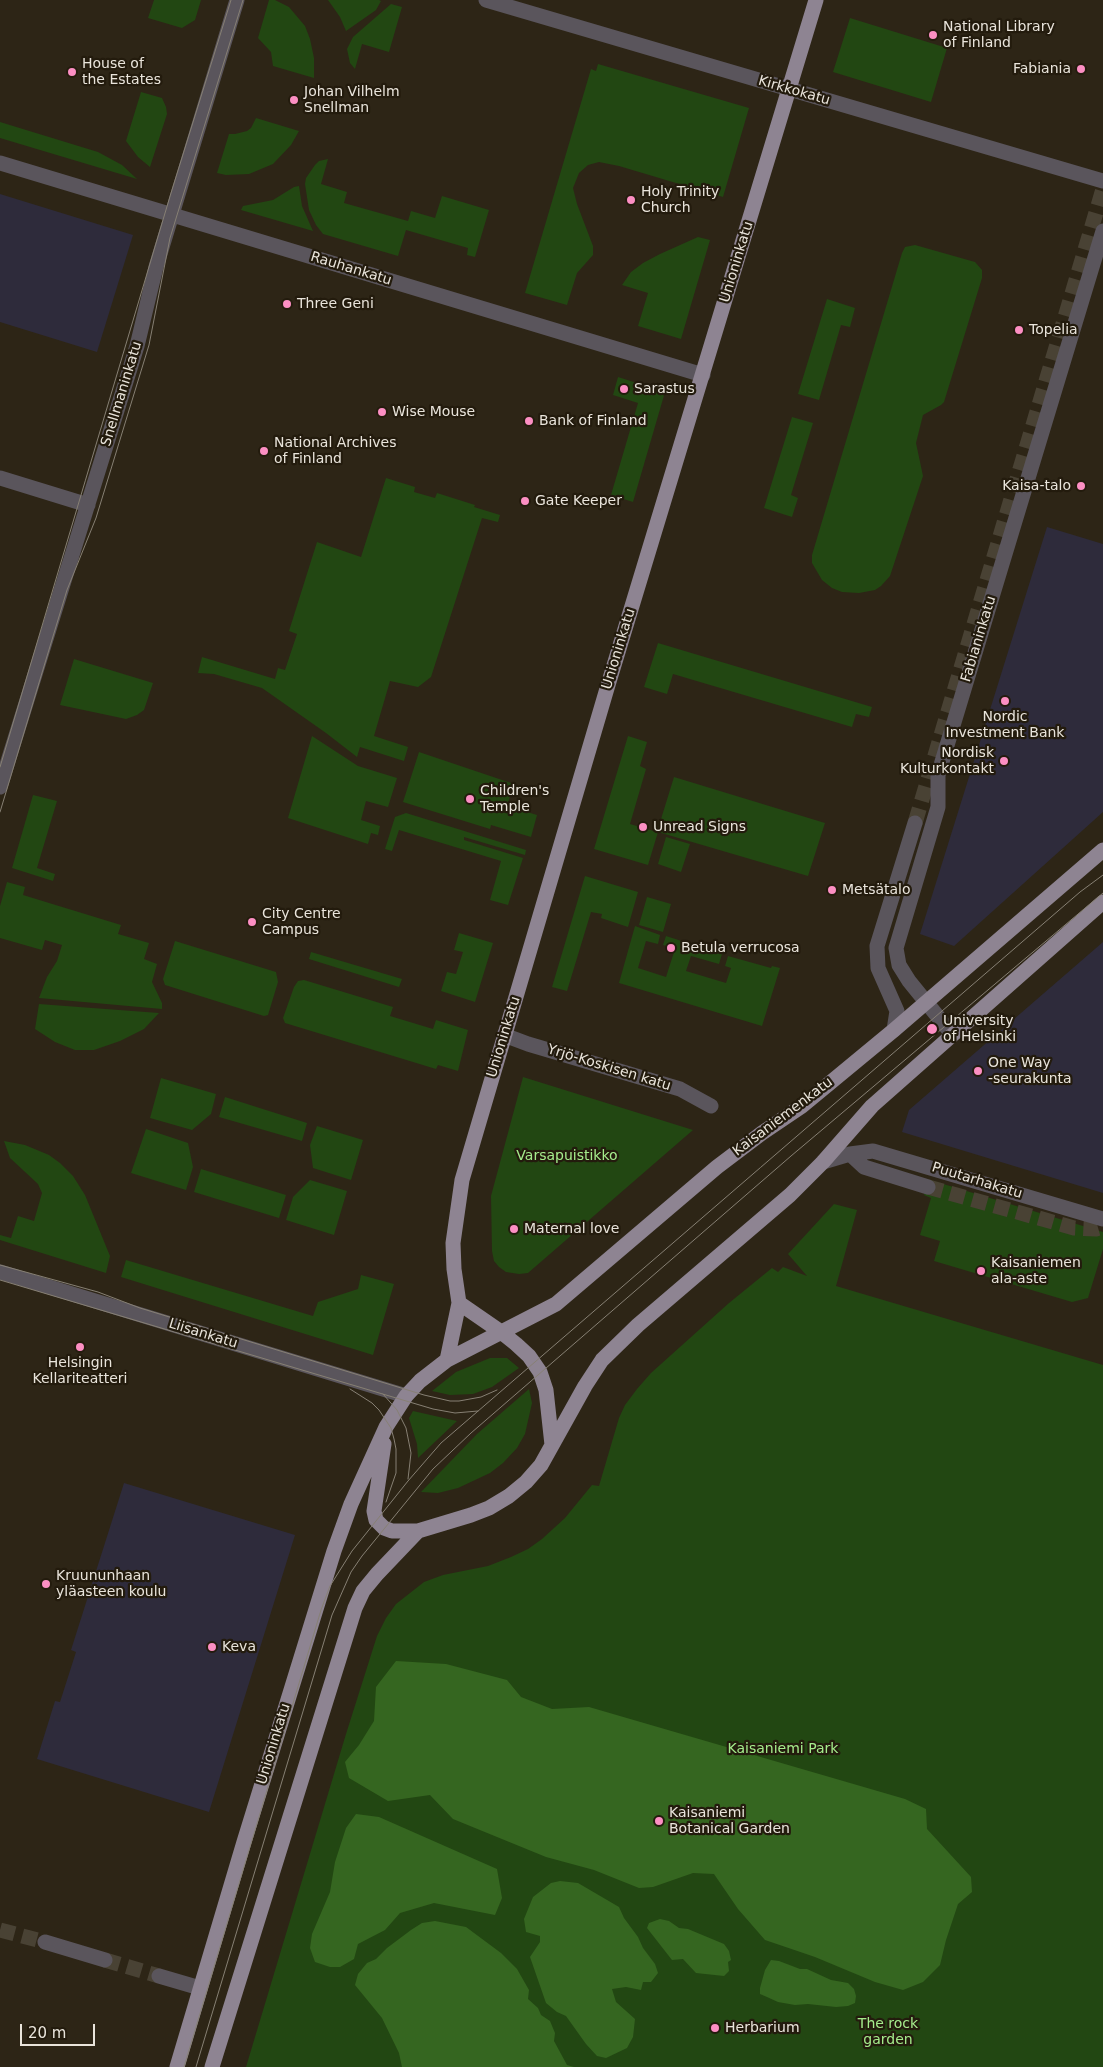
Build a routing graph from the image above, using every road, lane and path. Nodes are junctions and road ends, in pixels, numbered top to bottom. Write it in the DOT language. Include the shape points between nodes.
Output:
graph roads {
  1 [pos="238,0"];
  2 [pos="486,0"];
  3 [pos="816,0"];
  4 [pos="789,90"];
  5 [pos="0,163"];
  6 [pos="1103,181"];
  7 [pos="171,215"];
  8 [pos="1103,231"];
  9 [pos="703,375"];
  10 [pos="0,478"];
  11 [pos="88,505"];
  12 [pos="0,787"];
  13 [pos="915,823"];
  14 [pos="1103,850"];
  15 [pos="1103,902"];
  16 [pos="927,1002"];
  17 [pos="894,1030"];
  18 [pos="504,1034"];
  19 [pos="952,1034"];
  20 [pos="711,1106"];
  21 [pos="850,1154"];
  22 [pos="823,1162"];
  23 [pos="928,1187"];
  24 [pos="1103,1218"];
  25 [pos="0,1272"];
  26 [pos="459,1303"];
  27 [pos="501,1332"];
  28 [pos="447,1360"];
  29 [pos="406,1396"];
  30 [pos="386,1427"];
  31 [pos="552,1445"];
  32 [pos="418,1531"];
  33 [pos="45,1942"];
  34 [pos="105,1960"];
  35 [pos="159,1976"];
  36 [pos="200,1988"];
  37 [pos="178,2067"];
  38 [pos="212,2067"];
  1 -- 7 [label="street, Snellmaninkatu"];
  2 -- 4 [label="street, Kirkkokatu"];
  3 -- 4 [label="main road, Unioninkatu"];
  4 -- 6 [label="street, Kirkkokatu"];
  4 -- 9 [label="main road, Unioninkatu"];
  5 -- 7 [label="street, Rauhankatu"];
  7 -- 9 [label="street, Rauhankatu"];
  7 -- 11 [label="street, Snellmaninkatu" via="137,346"];
  8 -- 16 [label="street, Fabianinkatu" via="938,775 938,807 898,939 896,948 900,965"];
  9 -- 18 [label="main road, Unioninkatu"];
  10 -- 11 [label="street"];
  11 -- 12 [label="street, Snellmaninkatu"];
  13 -- 17 [label="street" via="877,946 878,968 897,1011"];
  14 -- 16 [label="main road, Kaisaniemenkatu"];
  15 -- 19 [label="main road"];
  16 -- 17 [label="main road, Kaisaniemenkatu"];
  16 -- 19 [label="street, Fabianinkatu"];
  17 -- 27 [label="main road, Kaisaniemenkatu" via="802,1106 717,1167 556,1304"];
  18 -- 20 [label="street, Yrjö-Koskisen katu" via="680,1089"];
  18 -- 26 [label="main road, Unioninkatu" via="462,1180 453,1243"];
  19 -- 22 [label="main road" via="872,1106"];
  21 -- 22 [label="street, Puutarhakatu"];
  21 -- 23 [label="street, Puutarhakatu" via="864,1167"];
  21 -- 24 [label="street, Puutarhakatu" via="873,1151"];
  22 -- 31 [label="main road" via="770,1214 602,1360"];
  25 -- 29 [label="street, Liisankatu"];
  26 -- 27 [label="main road"];
  26 -- 28 [label="main road, Unioninkatu"];
  27 -- 28 [label="main road, Kaisaniemenkatu"];
  27 -- 31 [label="main road" via="529,1356 540,1372 546,1390"];
  28 -- 29 [label="main road, Unioninkatu"];
  29 -- 30 [label="main road, Unioninkatu"];
  30 -- 32 [label="main road, Unioninkatu" via="374,1506 375,1519 392,1531"];
  30 -- 36 [label="main road, Unioninkatu" via="351,1504 319,1596"];
  31 -- 32 [label="main road, Unioninkatu" via="541,1465 509,1496 489,1508"];
  32 -- 38 [label="main road, Unioninkatu" via="376,1574 355,1608"];
  33 -- 34 [label="street"];
  35 -- 36 [label="street"];
  36 -- 37 [label="main road, Unioninkatu"];
}
